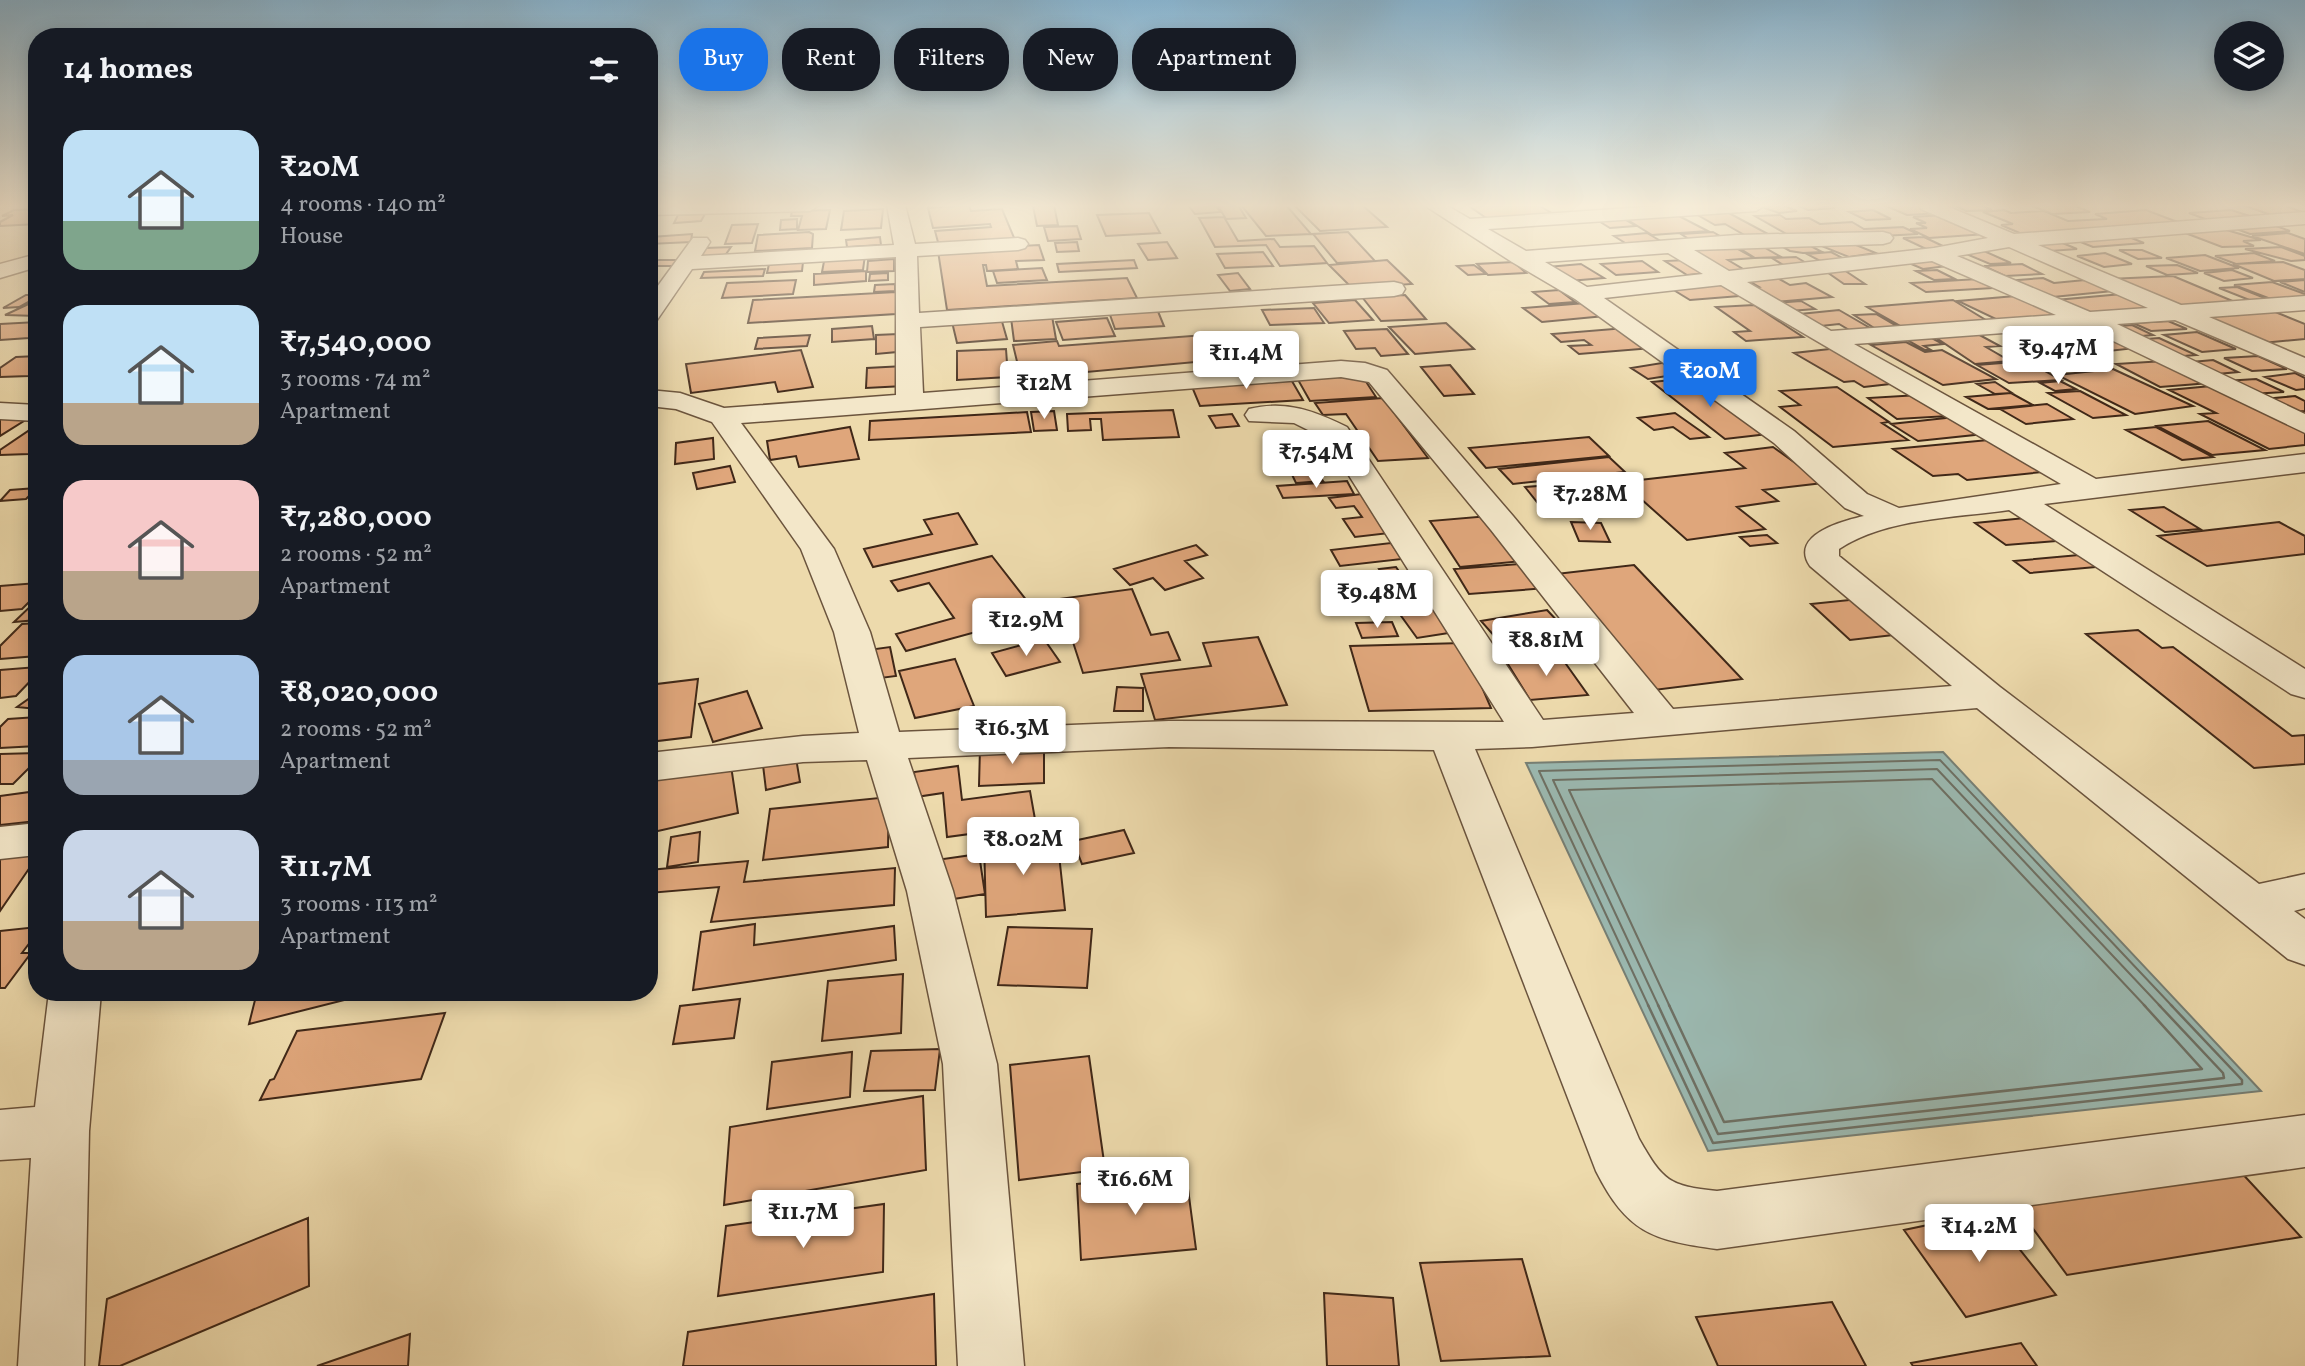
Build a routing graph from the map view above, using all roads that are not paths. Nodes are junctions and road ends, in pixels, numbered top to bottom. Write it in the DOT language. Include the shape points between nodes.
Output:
graph roads {
  1 [pos="680,269"];
  2 [pos="906,269"];
  3 [pos="1538,269"];
  4 [pos="1709,269"];
  5 [pos="1811,269"];
  6 [pos="1969,269"];
  7 [pos="2073,269"];
  8 [pos="1725,279"];
  9 [pos="1394,289"];
  10 [pos="1583,294"];
  11 [pos="658,302"];
  12 [pos="2305,303"];
  13 [pos="2175,312"];
  14 [pos="2089,320"];
  15 [pos="906,321"];
  16 [pos="1827,338"];
  17 [pos="2305,368"];
  18 [pos="658,399"];
  19 [pos="910,402"];
  20 [pos="0,411"];
  21 [pos="28,413"];
  22 [pos="1259,415"];
  23 [pos="722,416"];
  24 [pos="2305,425"];
  25 [pos="2305,463"];
  26 [pos="2090,488"];
  27 [pos="2014,499"];
  28 [pos="1896,517"];
  29 [pos="2305,686"];
  30 [pos="1986,695"];
  31 [pos="1662,722"];
  32 [pos="1532,734"];
  33 [pos="1450,737"];
  34 [pos="883,746"];
  35 [pos="658,766"];
  36 [pos="28,840"];
  37 [pos="0,843"];
  38 [pos="2305,891"];
  39 [pos="2253,903"];
  40 [pos="2305,946"];
  41 [pos="74,1001"];
  42 [pos="61,1131"];
  43 [pos="0,1135"];
  44 [pos="2305,1141"];
  45 [pos="51,1366"];
  46 [pos="991,1366"];
  1 -- 11 [label="street"];
  2 -- 15 [label="street"];
  3 -- 10 [label="street"];
  4 -- 8 [label="street"];
  5 -- 8 [label="street"];
  6 -- 14 [label="street"];
  7 -- 13 [label="street"];
  8 -- 10 [label="street"];
  8 -- 16 [label="street"];
  9 -- 15 [label="street"];
  10 -- 28 [label="street" via="1784,437 1856,501"];
  12 -- 13 [label="street"];
  13 -- 14 [label="street"];
  13 -- 17 [label="street"];
  14 -- 16 [label="street"];
  14 -- 24 [label="street"];
  15 -- 19 [label="street"];
  16 -- 26 [label="street"];
  18 -- 23 [label="street" via="680,401"];
  19 -- 23 [label="street"];
  19 -- 31 [label="street" via="1341,369 1378,376"];
  20 -- 21 [label="street"];
  22 -- 32 [label="street" via="1298,415 1337,433"];
  23 -- 34 [label="street" via="817,549 852,632"];
  25 -- 26 [label="street"];
  26 -- 27 [label="street"];
  27 -- 28 [label="street"];
  27 -- 29 [label="street"];
  28 -- 30 [label="street" via="1832,537 1822,545 1822,559"];
  30 -- 31 [label="street"];
  30 -- 39 [label="street"];
  31 -- 32 [label="street"];
  32 -- 33 [label="street"];
  33 -- 34 [label="street" via="1169,734"];
  33 -- 44 [label="street" via="1616,1153 1634,1187 1655,1207 1717,1220"];
  34 -- 35 [label="street" via="803,749"];
  34 -- 46 [label="street" via="930,891 970,1064"];
  36 -- 37 [label="street"];
  38 -- 39 [label="street"];
  39 -- 40 [label="street"];
  41 -- 42 [label="street"];
  42 -- 43 [label="street"];
  42 -- 45 [label="street"];
}
